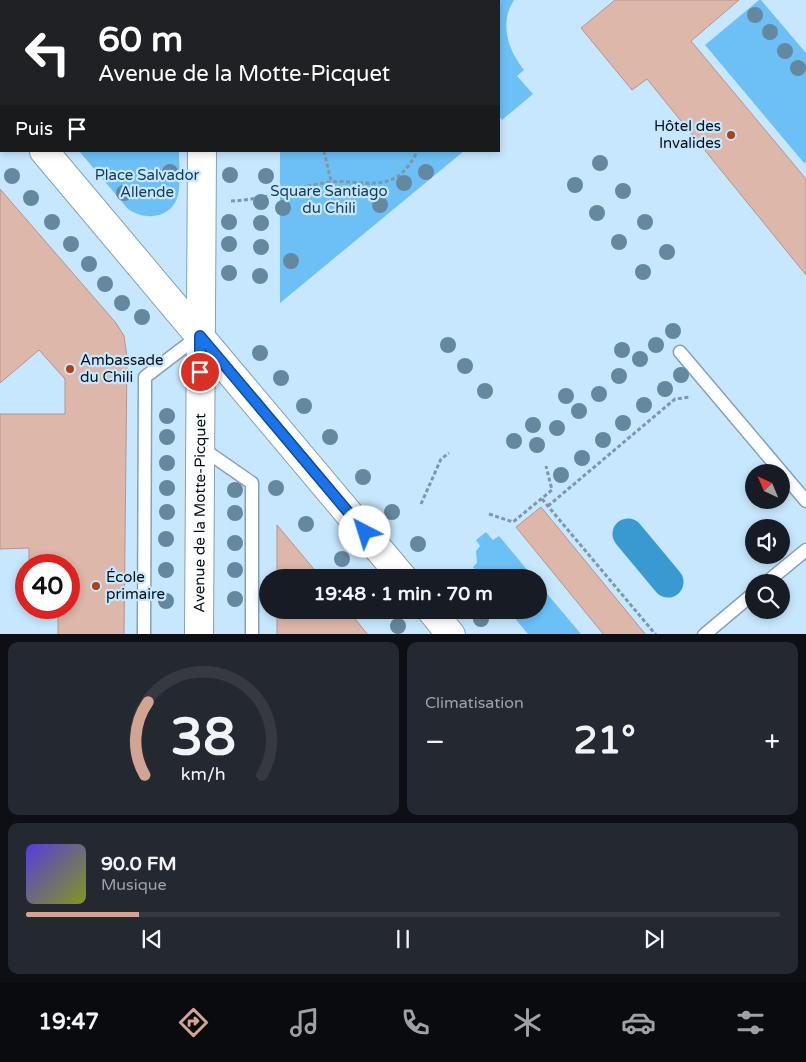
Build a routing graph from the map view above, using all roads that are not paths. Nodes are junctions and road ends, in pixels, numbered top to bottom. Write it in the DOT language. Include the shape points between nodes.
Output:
graph roads {
  1 [pos="45,152"];
  2 [pos="202,152"];
  3 [pos="200,336"];
  4 [pos="680,352"];
  5 [pos="200,447"];
  6 [pos="806,501"];
  7 [pos="806,550"];
  8 [pos="395,569"];
  9 [pos="777,574"];
  10 [pos="745,600"];
  11 [pos="438,619"];
  12 [pos="144,634"];
  13 [pos="199,634"];
  14 [pos="252,634"];
  15 [pos="451,634"];
  16 [pos="704,634"];
  1 -- 3 [label="street"];
  2 -- 3 [label="street, Avenue de la Motte-Picquet"];
  3 -- 5 [label="street, Avenue de la Motte-Picquet"];
  3 -- 8 [label="street"];
  3 -- 12 [label="lane" via="145,377"];
  4 -- 6 [label="lane"];
  5 -- 13 [label="street, Avenue de la Motte-Picquet"];
  5 -- 14 [label="lane" via="252,483"];
  7 -- 9 [label="lane"];
  10 -- 16 [label="lane"];
  11 -- 15 [label="street"];
}
